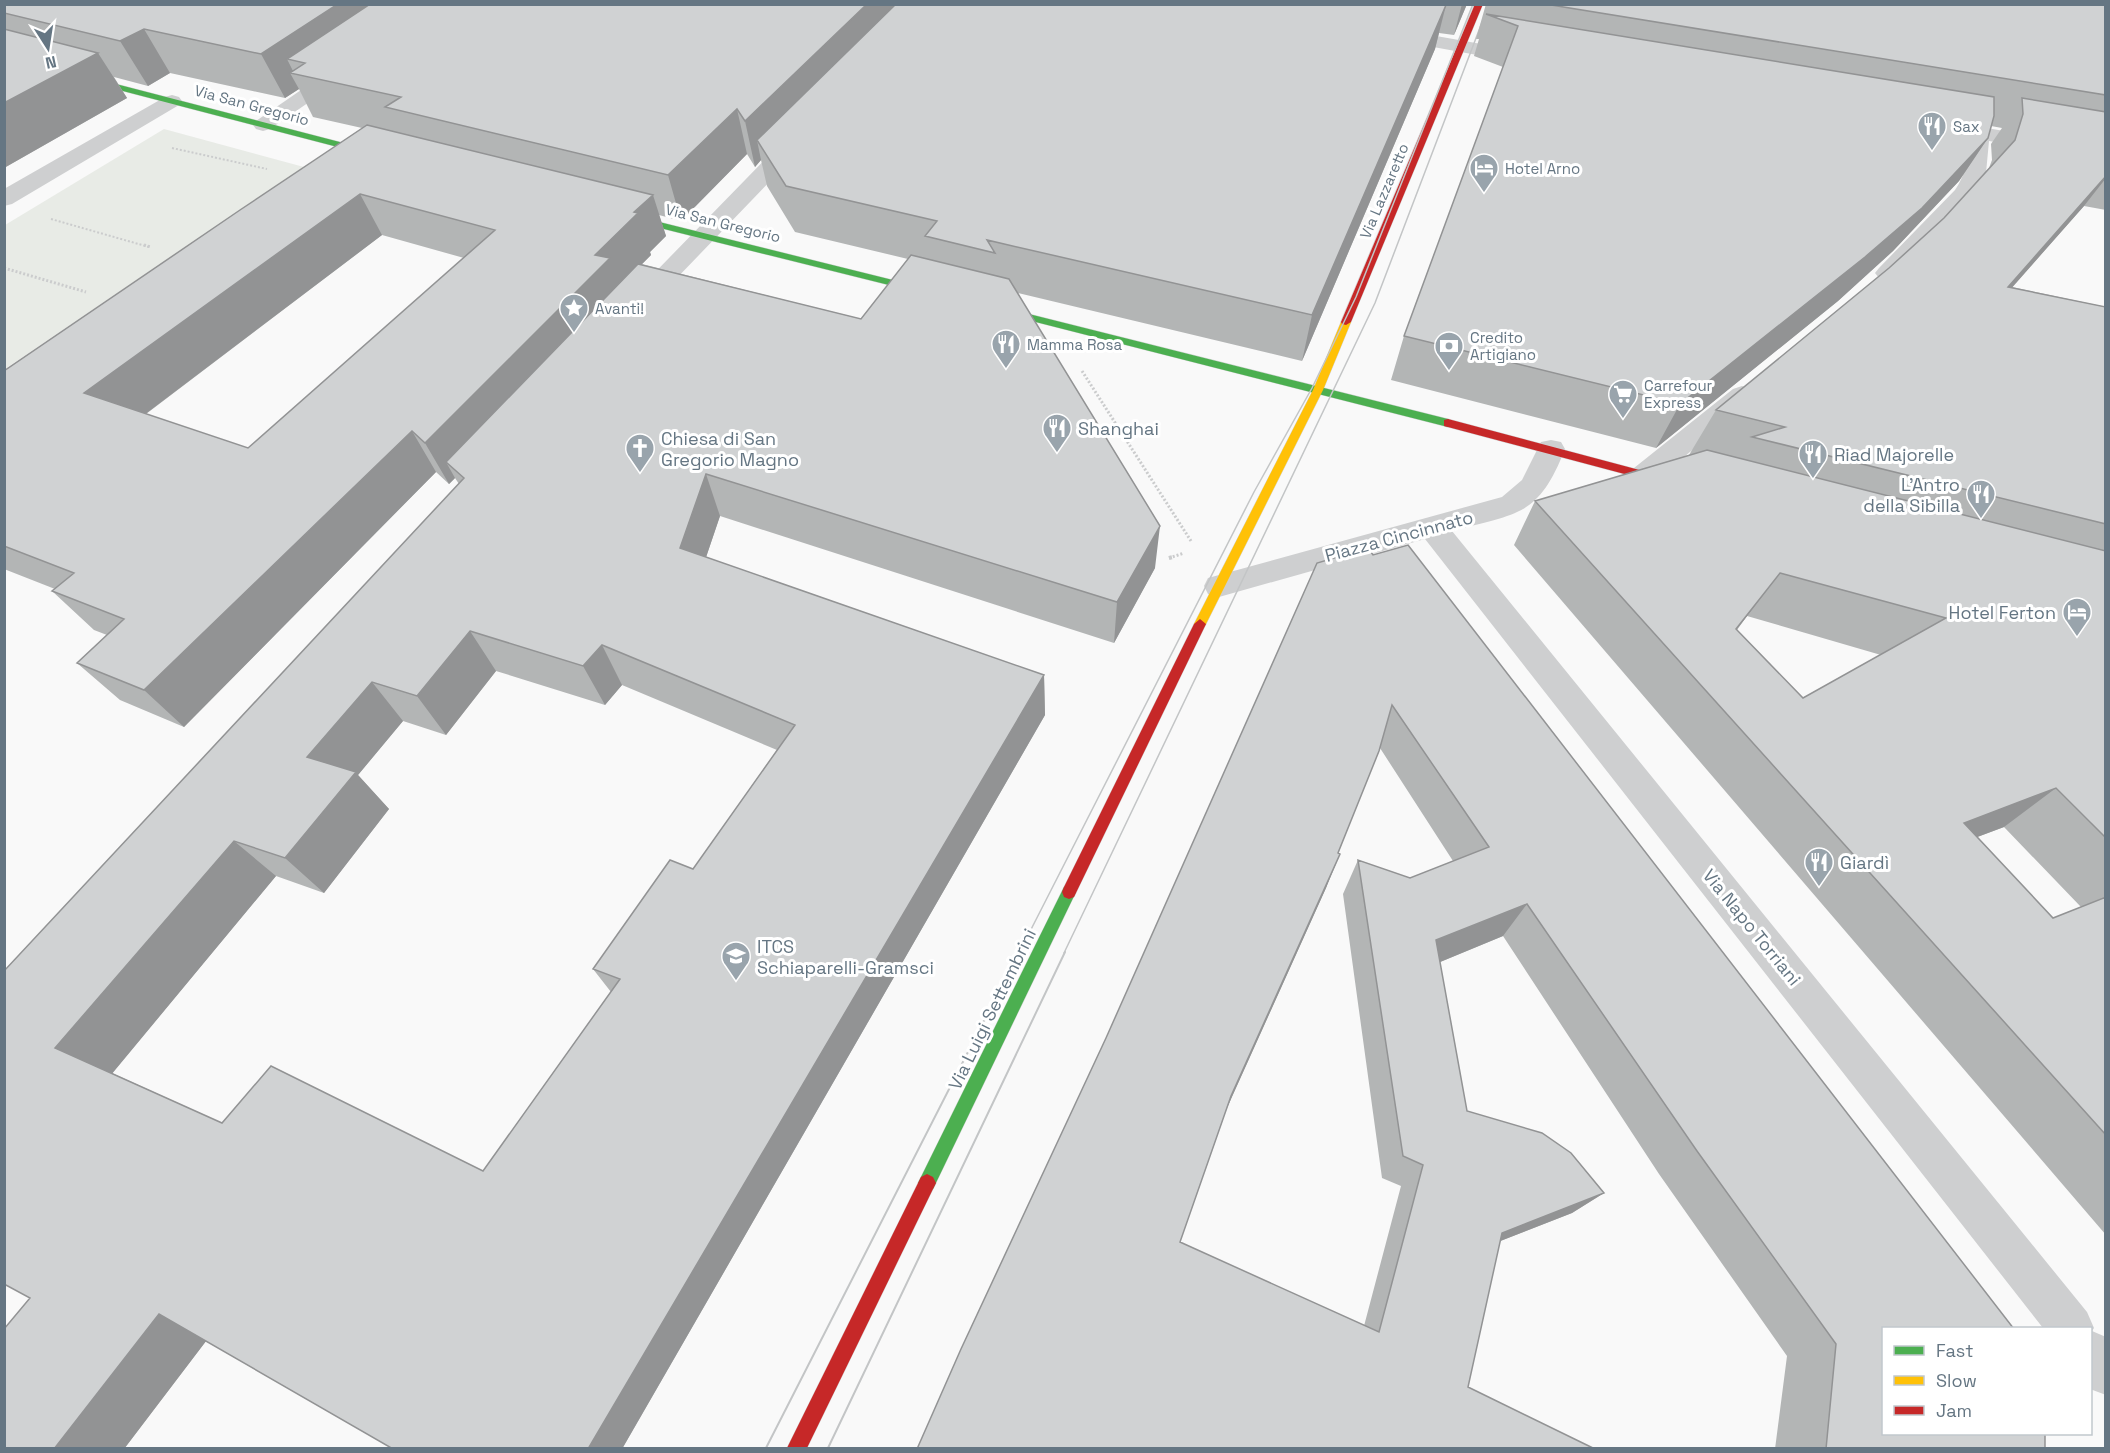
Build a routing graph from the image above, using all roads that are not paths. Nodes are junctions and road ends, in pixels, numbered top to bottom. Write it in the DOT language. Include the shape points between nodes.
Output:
graph roads {
  1 [pos="1479,4"];
  2 [pos="1371,31"];
  3 [pos="1462,47"];
  4 [pos="4,57"];
  5 [pos="1543,61"];
  6 [pos="355,62"];
  7 [pos="172,101"];
  8 [pos="263,125"];
  9 [pos="1931,125"];
  10 [pos="807,129"];
  11 [pos="1978,133"];
  12 [pos="360,150"];
  13 [pos="2106,155"];
  14 [pos="396,159"];
  15 [pos="333,167"];
  16 [pos="4,199"];
  17 [pos="603,210"];
  18 [pos="703,235"];
  19 [pos="1869,290"];
  20 [pos="949,297"];
  21 [pos="971,303"];
  22 [pos="621,323"];
  23 [pos="1756,383"];
  24 [pos="1318,390"];
  25 [pos="1551,449"];
  26 [pos="1644,475"];
  27 [pos="1690,487"];
  28 [pos="1432,526"];
  29 [pos="1219,586"];
  30 [pos="2069,1327"];
  31 [pos="2092,1354"];
  32 [pos="2106,1372"];
  33 [pos="797,1449"];
  1 -- 3 [label="street, Via Lazzaretto"];
  2 -- 3 [label="street"];
  3 -- 5 [label="street"];
  3 -- 24 [label="street, Via Lazzaretto"];
  4 -- 7 [label="street, Via San Gregorio"];
  6 -- 8 [label="street"];
  7 -- 8 [label="street, Via San Gregorio"];
  7 -- 16 [label="street"];
  8 -- 12 [label="street, Via San Gregorio"];
  9 -- 11 [label="street"];
  10 -- 18 [label="street"];
  11 -- 13 [label="street"];
  11 -- 19 [label="street" via="1978,164 1966,191"];
  12 -- 14 [label="street, Via San Gregorio"];
  12 -- 15 [label="street"];
  17 -- 18 [label="street, Via San Gregorio"];
  18 -- 20 [label="street, Via San Gregorio"];
  18 -- 22 [label="street"];
  21 -- 24 [label="street"];
  23 -- 26 [label="street"];
  24 -- 25 [label="street"];
  24 -- 29 [label="street"];
  25 -- 26 [label="street"];
  25 -- 28 [label="street, Piazza Cincinnato" via="1538,481 1526,496 1512,504"];
  26 -- 27 [label="street"];
  28 -- 29 [label="street, Piazza Cincinnato"];
  28 -- 30 [label="street, Via Napo Torriani"];
  29 -- 33 [label="street, Via Luigi Settembrini"];
  31 -- 32 [label="street"];
}
